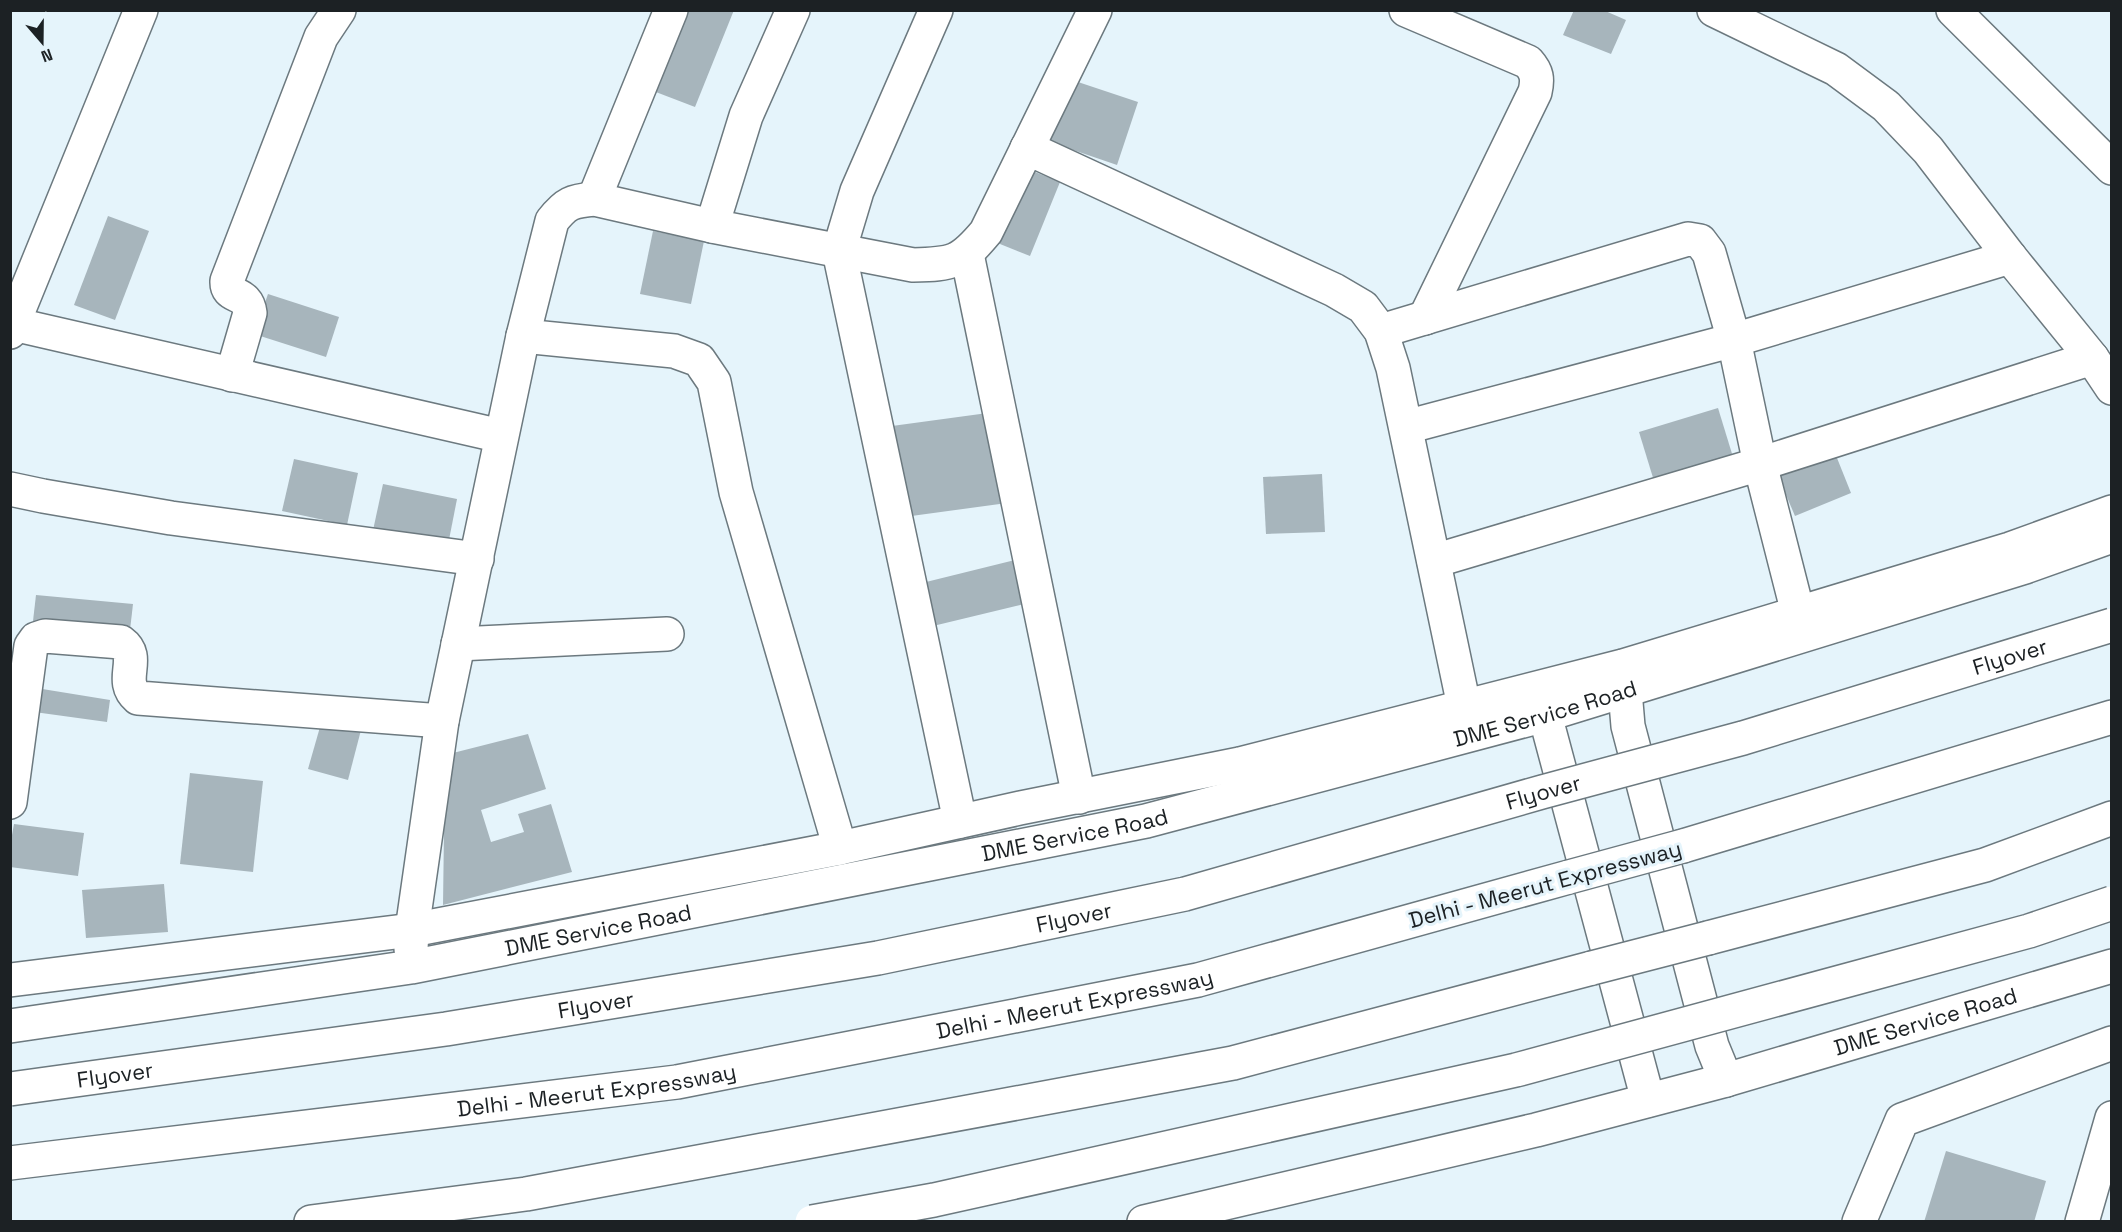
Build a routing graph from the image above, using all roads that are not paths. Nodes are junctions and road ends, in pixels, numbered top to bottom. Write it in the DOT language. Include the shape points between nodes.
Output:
graph roads {
  1 [pos="141,10"];
  2 [pos="339,10"];
  3 [pos="671,10"];
  4 [pos="793,10"];
  5 [pos="936,10"];
  6 [pos="1095,10"];
  7 [pos="1406,10"];
  8 [pos="1714,10"];
  9 [pos="1953,10"];
  10 [pos="1027,148"];
  11 [pos="2112,168"];
  12 [pos="594,199"];
  13 [pos="712,225"];
  14 [pos="839,251"];
  15 [pos="968,254"];
  16 [pos="2010,256"];
  17 [pos="1425,318"];
  18 [pos="12,326"];
  19 [pos="1381,331"];
  20 [pos="523,336"];
  21 [pos="1734,340"];
  22 [pos="2092,358"];
  23 [pos="232,375"];
  24 [pos="2112,388"];
  25 [pos="1406,427"];
  26 [pos="501,436"];
  27 [pos="1760,464"];
  28 [pos="10,489"];
  29 [pos="2112,512"];
  30 [pos="2112,536"];
  31 [pos="477,559"];
  32 [pos="1434,561"];
  33 [pos="1797,613"];
  34 [pos="2112,625"];
  35 [pos="667,634"];
  36 [pos="458,644"];
  37 [pos="1625,691"];
  38 [pos="1464,706"];
  39 [pos="1545,715"];
  40 [pos="2112,717"];
  41 [pos="442,722"];
  42 [pos="1079,797"];
  43 [pos="10,802"];
  44 [pos="2112,818"];
  45 [pos="960,821"];
  46 [pos="840,848"];
  47 [pos="2112,903"];
  48 [pos="412,930"];
  49 [pos="2112,966"];
  50 [pos="411,967"];
  51 [pos="10,980"];
  52 [pos="10,1026"];
  53 [pos="2112,1043"];
  54 [pos="1726,1080"];
  55 [pos="10,1089"];
  56 [pos="1648,1100"];
  57 [pos="2112,1118"];
  58 [pos="10,1163"];
  59 [pos="311,1221"];
  60 [pos="812,1221"];
  61 [pos="1144,1221"];
  62 [pos="1859,1221"];
  63 [pos="2082,1221"];
  1 -- 18 [label="main road"];
  2 -- 23 [label="main road" via="321,37 227,281 226,287 245,298 250,312"];
  3 -- 12 [label="main road"];
  4 -- 13 [label="main road" via="746,116"];
  5 -- 14 [label="main road" via="857,191"];
  6 -- 10 [label="main road"];
  7 -- 17 [label="main road" via="1528,62 1538,80"];
  8 -- 16 [label="main road" via="1836,69 1886,106 1928,150"];
  9 -- 11 [label="main road"];
  10 -- 15 [label="main road" via="986,232"];
  10 -- 19 [label="main road" via="1334,290 1363,307"];
  12 -- 13 [label="main road"];
  12 -- 20 [label="main road" via="574,201 552,220"];
  13 -- 14 [label="main road"];
  14 -- 15 [label="main road" via="913,265 944,264"];
  14 -- 45 [label="main road"];
  15 -- 42 [label="main road"];
  16 -- 21 [label="main road"];
  16 -- 22 [label="main road"];
  17 -- 19 [label="main road"];
  17 -- 21 [label="main road" via="1688,239 1700,241 1709,253"];
  18 -- 23 [label="main road"];
  19 -- 25 [label="main road"];
  20 -- 26 [label="main road"];
  20 -- 46 [label="main road" via="674,351 699,360 714,382 736,492"];
  21 -- 25 [label="main road"];
  21 -- 27 [label="main road"];
  22 -- 24 [label="main road"];
  22 -- 27 [label="main road"];
  23 -- 26 [label="main road"];
  25 -- 32 [label="main road"];
  26 -- 31 [label="main road"];
  27 -- 32 [label="main road"];
  27 -- 33 [label="main road"];
  28 -- 31 [label="main road" via="171,518"];
  29 -- 33 [label="main road" via="2010,549"];
  30 -- 37 [label="main road, DME Service Road" via="2025,567"];
  31 -- 36 [label="main road"];
  32 -- 38 [label="main road"];
  33 -- 38 [label="main road" via="1623,666"];
  34 -- 55 [label="main road, Flyover, bridge" via="1743,738 1185,894 878,958 446,1029"];
  35 -- 36 [label="main road"];
  36 -- 41 [label="main road"];
  37 -- 39 [label="main road, DME Service Road"];
  37 -- 54 [label="main road" via="1628,726 1712,1046"];
  38 -- 42 [label="main road" via="1240,764"];
  39 -- 50 [label="main road, DME Service Road" via="1146,821"];
  39 -- 56 [label="main road"];
  40 -- 58 [label="main road, Delhi - Meerut Expressway, bridge" via="1683,846 1198,980 677,1082"];
  41 -- 43 [label="main road" via="138,698 128,684 131,658 121,642 45,636 31,646"];
  41 -- 48 [label="main road"];
  42 -- 45 [label="main road"];
  44 -- 59 [label="main road, bridge" via="1985,865 1233,1063 526,1194"];
  45 -- 46 [label="main road"];
  46 -- 48 [label="main road"];
  47 -- 60 [label="main road, bridge" via="2029,931 1516,1070 934,1200"];
  48 -- 50 [label="main road"];
  48 -- 51 [label="main road"];
  49 -- 54 [label="main road, DME Service Road"];
  50 -- 52 [label="main road, DME Service Road"];
  53 -- 62 [label="main road" via="1902,1120"];
  54 -- 56 [label="main road, DME Service Road"];
  56 -- 61 [label="main road, DME Service Road" via="1536,1130"];
  57 -- 63 [label="main road"];
}
